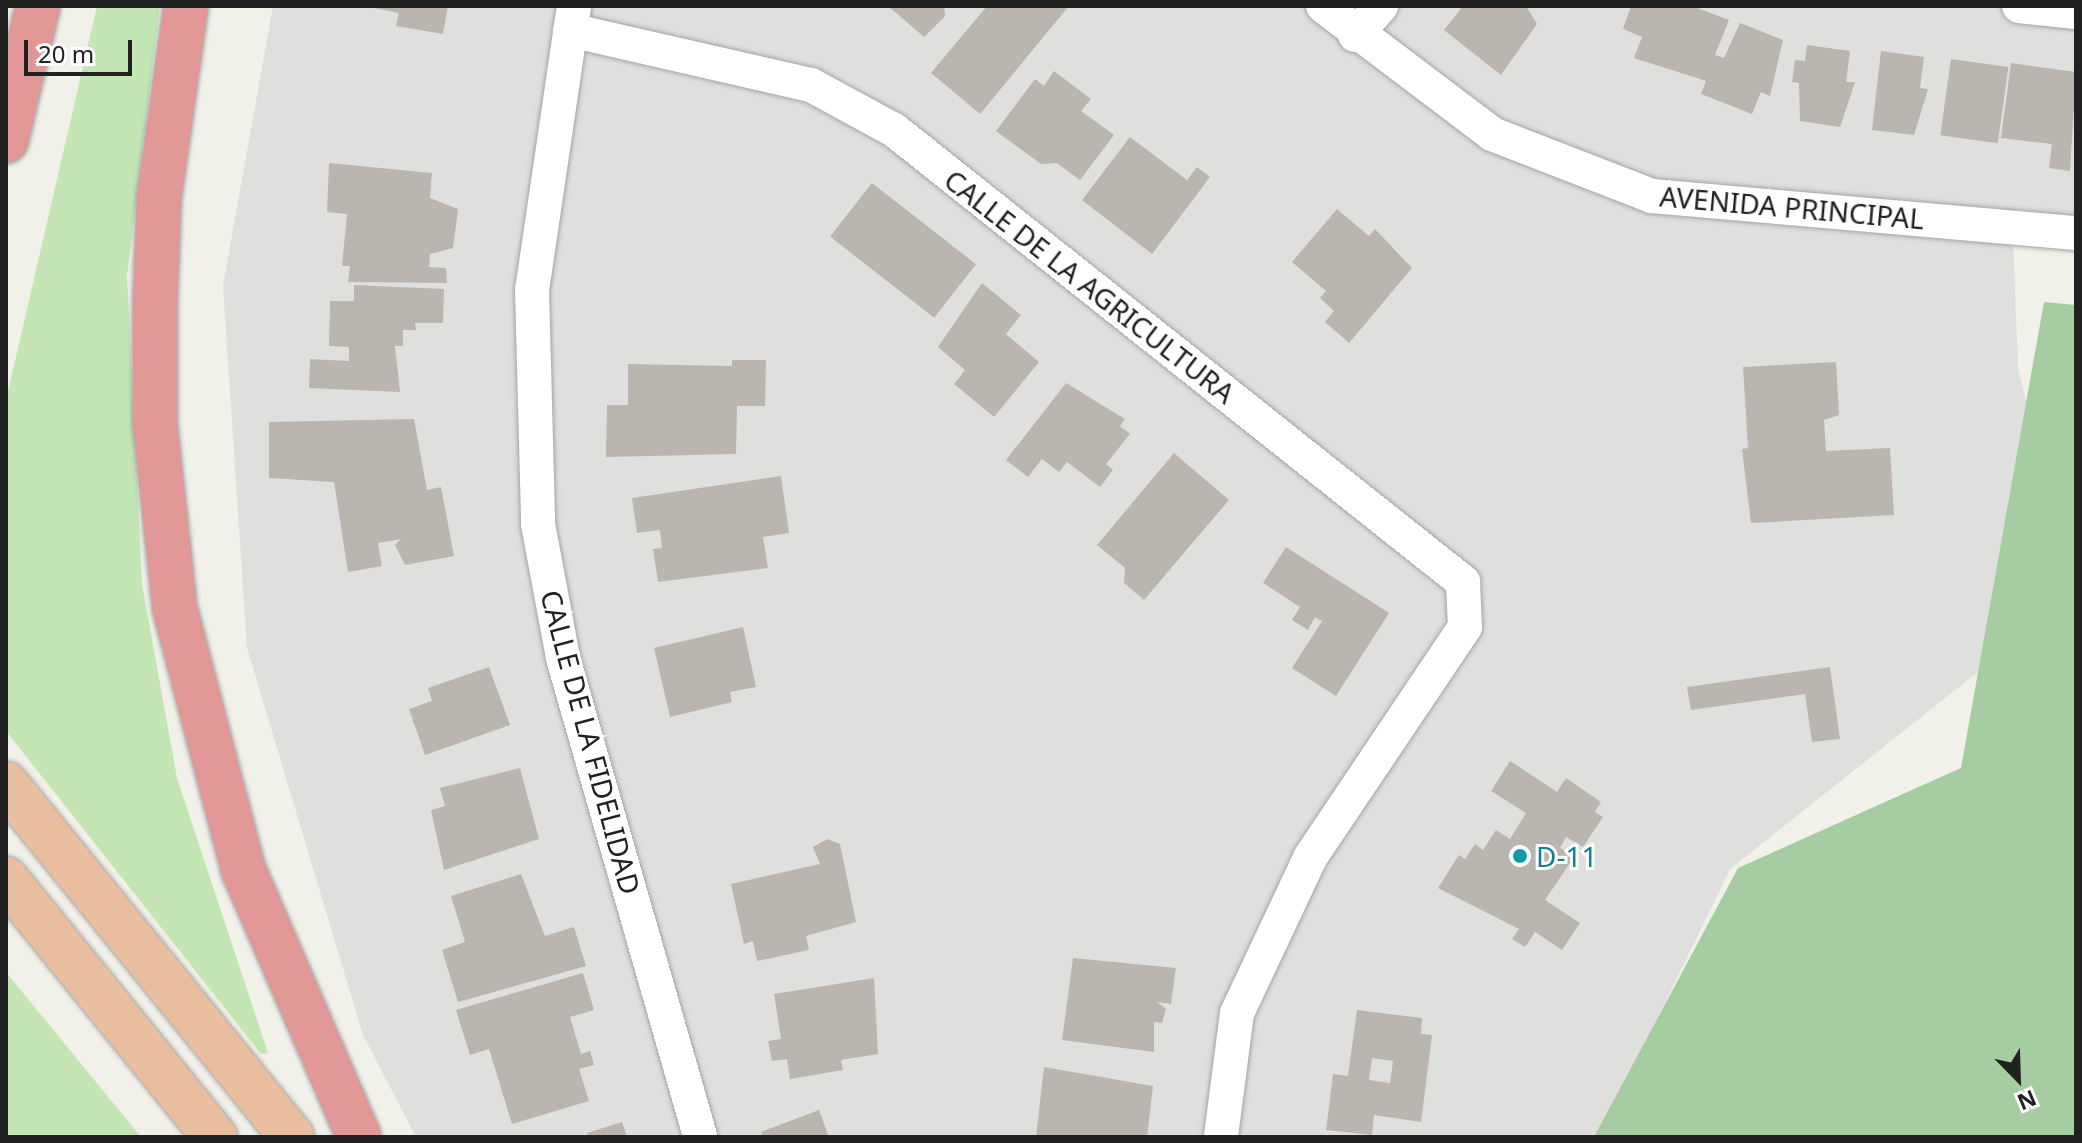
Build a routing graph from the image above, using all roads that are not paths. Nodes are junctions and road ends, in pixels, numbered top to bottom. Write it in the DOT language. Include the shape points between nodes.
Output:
graph roads {
  1 [pos="38,6"];
  2 [pos="186,6"];
  3 [pos="1323,6"];
  4 [pos="1381,6"];
  5 [pos="2019,6"];
  6 [pos="2076,12"];
  7 [pos="572,18"];
  8 [pos="1355,35"];
  9 [pos="6,141"];
  10 [pos="2076,233"];
  11 [pos="6,784"];
  12 [pos="6,879"];
  13 [pos="215,1137"];
  14 [pos="292,1137"];
  15 [pos="359,1137"];
  16 [pos="700,1137"];
  17 [pos="1221,1137"];
  1 -- 9 [label="highway"];
  2 -- 15 [label="highway" via="159,198 155,309 155,423 175,609 243,869"];
  3 -- 8 [label="street, AVENIDA PRINCIPAL"];
  4 -- 8 [label="street"];
  5 -- 6 [label="street"];
  7 -- 16 [label="street, CALLE DE LA FIDELIDAD" via="532,289 538,524 563,658"];
  7 -- 17 [label="street, CALLE DE LA AGRICULTURA" via="811,85 894,130 1463,582 1465,627 1310,858 1237,1013"];
  8 -- 10 [label="street, AVENIDA PRINCIPAL" via="1492,134 1652,196"];
  11 -- 14 [label="highway"];
  12 -- 13 [label="highway"];
}
